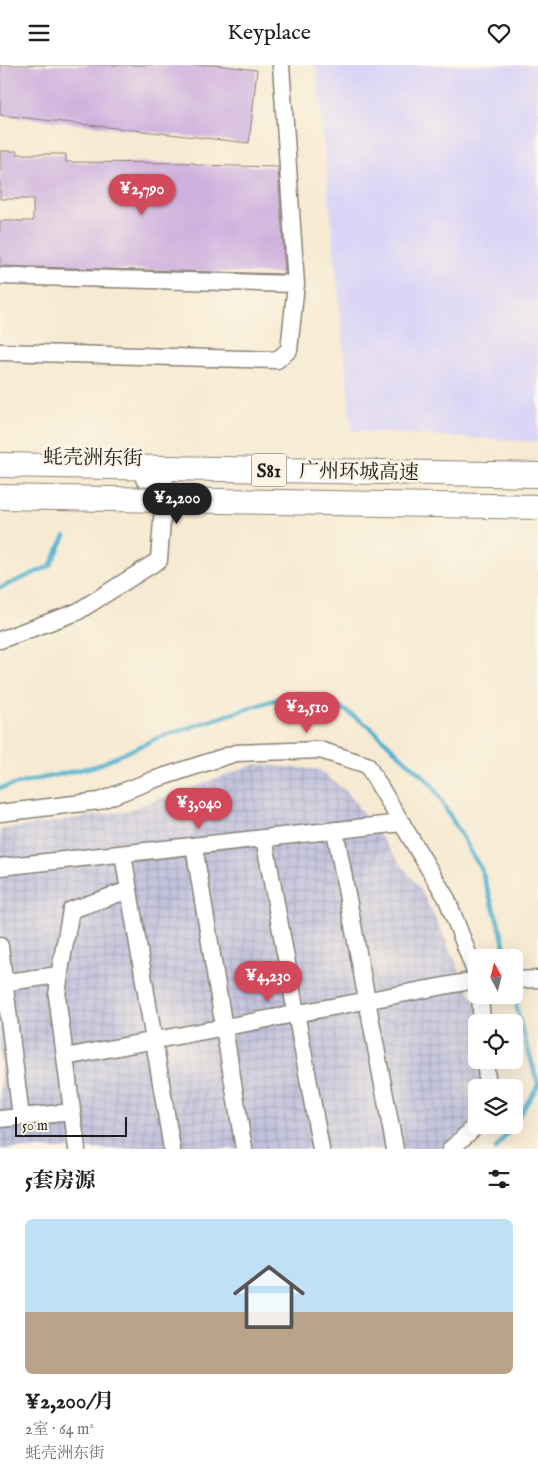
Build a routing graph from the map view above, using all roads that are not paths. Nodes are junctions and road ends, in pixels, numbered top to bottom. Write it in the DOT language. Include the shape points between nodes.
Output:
graph roads {
  1 [pos="281,65"];
  2 [pos="0,276"];
  3 [pos="296,285"];
  4 [pos="0,352"];
  5 [pos="0,465"];
  6 [pos="538,475"];
  7 [pos="0,476"];
  8 [pos="0,497"];
  9 [pos="538,507"];
  10 [pos="0,640"];
  11 [pos="0,813"];
  12 [pos="402,823"];
  13 [pos="335,830"];
  14 [pos="264,838"];
  15 [pos="194,846"];
  16 [pos="123,854"];
  17 [pos="0,867"];
  18 [pos="129,890"];
  19 [pos="0,946"];
  20 [pos="468,953"];
  21 [pos="60,975"];
  22 [pos="538,979"];
  23 [pos="523,980"];
  24 [pos="468,981"];
  25 [pos="2,983"];
  26 [pos="367,1000"];
  27 [pos="296,1013"];
  28 [pos="224,1027"];
  29 [pos="154,1040"];
  30 [pos="65,1057"];
  31 [pos="73,1112"];
  32 [pos="21,1117"];
  33 [pos="0,1119"];
  34 [pos="468,1134"];
  35 [pos="77,1149"];
  36 [pos="172,1149"];
  37 [pos="244,1149"];
  38 [pos="321,1149"];
  39 [pos="395,1149"];
  40 [pos="452,1149"];
  1 -- 3 [label="street"];
  2 -- 3 [label="street"];
  3 -- 4 [label="street" via="289,351 277,360"];
  5 -- 6 [label="highway, 广州环城高速 / S81"];
  7 -- 10 [label="street, 蚝壳洲东街" via="164,480 159,560 77,612"];
  8 -- 9 [label="highway, 广州环城高速 / S81, bridge"];
  11 -- 12 [label="street" via="99,801 236,753 320,750 367,765"];
  12 -- 13 [label="street"];
  12 -- 20 [label="street" via="448,899"];
  13 -- 14 [label="street"];
  13 -- 26 [label="street"];
  14 -- 15 [label="street"];
  14 -- 27 [label="street"];
  15 -- 16 [label="street"];
  15 -- 28 [label="street"];
  16 -- 17 [label="street"];
  16 -- 18 [label="street"];
  18 -- 21 [label="street" via="71,910"];
  18 -- 29 [label="street"];
  19 -- 25 [label="street"];
  21 -- 25 [label="street"];
  21 -- 30 [label="street" via="57,996"];
  22 -- 23 [label="street"];
  24 -- 26 [label="street"];
  25 -- 32 [label="street"];
  26 -- 27 [label="street"];
  26 -- 39 [label="street"];
  27 -- 28 [label="street"];
  27 -- 38 [label="street"];
  28 -- 29 [label="street"];
  28 -- 37 [label="street"];
  29 -- 30 [label="street"];
  29 -- 36 [label="street"];
  30 -- 31 [label="street"];
  31 -- 32 [label="street"];
  31 -- 35 [label="street"];
  32 -- 33 [label="street"];
  34 -- 40 [label="street"];
}
